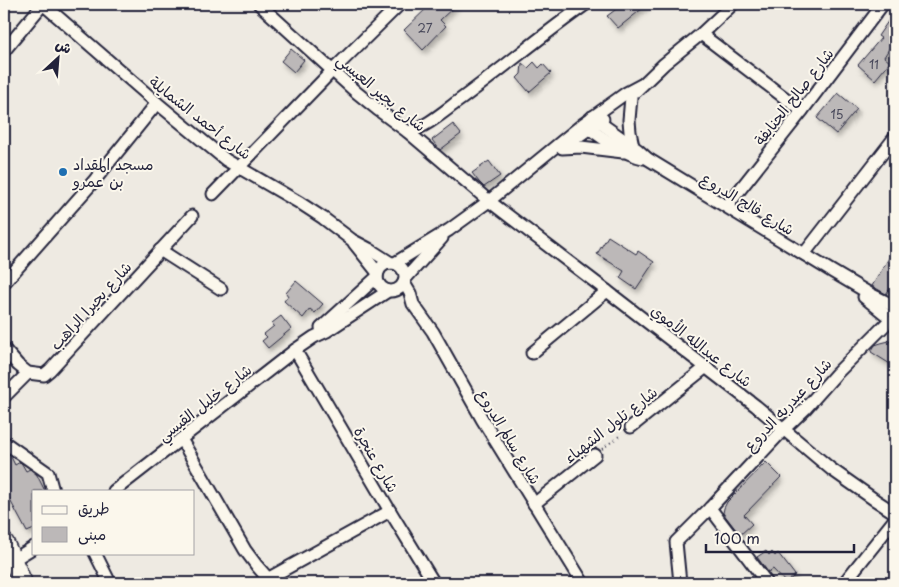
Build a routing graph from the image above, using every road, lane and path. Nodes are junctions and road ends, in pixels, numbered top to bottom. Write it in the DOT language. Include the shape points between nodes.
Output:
graph roads {
  1 [pos="43,4"];
  2 [pos="258,4"];
  3 [pos="400,4"];
  4 [pos="586,4"];
  5 [pos="733,4"];
  6 [pos="883,4"];
  7 [pos="701,34"];
  8 [pos="4,51"];
  9 [pos="332,71"];
  10 [pos="641,85"];
  11 [pos="631,97"];
  12 [pos="157,103"];
  13 [pos="802,111"];
  14 [pos="591,123"];
  15 [pos="408,132"];
  16 [pos="895,137"];
  17 [pos="562,148"];
  18 [pos="630,149"];
  19 [pos="548,153"];
  20 [pos="238,167"];
  21 [pos="213,194"];
  22 [pos="489,201"];
  23 [pos="727,206"];
  24 [pos="192,216"];
  25 [pos="449,230"];
  26 [pos="352,240"];
  27 [pos="160,250"];
  28 [pos="804,254"];
  29 [pos="393,263"];
  30 [pos="377,275"];
  31 [pos="405,281"];
  32 [pos="4,283"];
  33 [pos="221,289"];
  34 [pos="390,291"];
  35 [pos="607,291"];
  36 [pos="413,304"];
  37 [pos="891,314"];
  38 [pos="314,337"];
  39 [pos="4,349"];
  40 [pos="295,350"];
  41 [pos="532,353"];
  42 [pos="705,368"];
  43 [pos="28,373"];
  44 [pos="4,397"];
  45 [pos="631,427"];
  46 [pos="784,429"];
  47 [pos="181,439"];
  48 [pos="4,442"];
  49 [pos="595,455"];
  50 [pos="53,490"];
  51 [pos="115,490"];
  52 [pos="534,504"];
  53 [pos="710,508"];
  54 [pos="390,511"];
  55 [pos="895,513"];
  56 [pos="895,519"];
  57 [pos="4,542"];
  58 [pos="32,548"];
  59 [pos="96,554"];
  60 [pos="13,560"];
  61 [pos="267,582"];
  62 [pos="23,583"];
  63 [pos="110,583"];
  64 [pos="434,583"];
  65 [pos="583,583"];
  66 [pos="680,583"];
  67 [pos="767,583"];
  68 [pos="844,583"];
  1 -- 8 [label="street"];
  1 -- 12 [label="street, شارع أحمد الشمايلة"];
  2 -- 9 [label="street, شارع بجير العبسي"];
  3 -- 9 [label="street"];
  4 -- 15 [label="street" via="433,119"];
  5 -- 7 [label="street"];
  6 -- 13 [label="street, شارع صالح الحنايفة"];
  7 -- 10 [label="street"];
  7 -- 13 [label="street"];
  9 -- 15 [label="street, شارع بجير العبسي" via="376,110"];
  9 -- 20 [label="street"];
  10 -- 11 [label="street"];
  10 -- 14 [label="street"];
  11 -- 14 [label="street"];
  11 -- 18 [label="street"];
  12 -- 20 [label="street, شارع أحمد الشمايلة"];
  12 -- 32 [label="street" via="94,181"];
  13 -- 23 [label="street, شارع صالح الحنايفة"];
  14 -- 17 [label="street"];
  14 -- 18 [label="street, شارع فالح الدروع"];
  14 -- 19 [label="street"];
  15 -- 22 [label="street, شارع بجير العبسي"];
  16 -- 28 [label="street"];
  17 -- 18 [label="street"];
  17 -- 19 [label="street"];
  18 -- 23 [label="street, شارع فالح الدروع"];
  19 -- 22 [label="street"];
  20 -- 21 [label="street"];
  20 -- 26 [label="street, شارع أحمد الشمايلة" via="300,203"];
  22 -- 25 [label="street"];
  22 -- 35 [label="street, شارع عبدالله الأموي"];
  23 -- 28 [label="street, شارع فالح الدروع"];
  24 -- 27 [label="street, شارع بحيرا الراهب"];
  25 -- 29 [label="street"];
  25 -- 31 [label="street"];
  26 -- 29 [label="street, شارع أحمد الشمايلة"];
  26 -- 30 [label="street, شارع أحمد الشمايلة"];
  27 -- 33 [label="street"];
  27 -- 43 [label="street, شارع بحيرا الراهب" via="50,370 44,374"];
  28 -- 37 [label="street, شارع فالح الدروع"];
  29 -- 30 [label="street" via="383,266"];
  29 -- 31 [label="street" via="402,268"];
  30 -- 34 [label="street" via="379,285"];
  30 -- 38 [label="street, شارع خليل القيسي"];
  31 -- 34 [label="street" via="399,289"];
  31 -- 36 [label="street, شارع سالم الدروع"];
  34 -- 36 [label="street, شارع سالم الدروع"];
  34 -- 38 [label="street, شارع خليل القيسي"];
  35 -- 41 [label="street"];
  35 -- 42 [label="street, شارع عبدالله الأموي"];
  36 -- 52 [label="street, شارع سالم الدروع" via="434,332"];
  37 -- 46 [label="street, شارع عبدربه الدروع"];
  38 -- 40 [label="street, شارع خليل القيسي"];
  39 -- 43 [label="street"];
  40 -- 47 [label="street, شارع خليل القيسي"];
  40 -- 54 [label="street, شارع عنجرة"];
  42 -- 45 [label="street, شارع تلول الشهباء"];
  42 -- 46 [label="street, شارع عبدالله الأموي"];
  43 -- 44 [label="street"];
  45 -- 49 [label="path, شارع تلول الشهباء"];
  46 -- 53 [label="street, شارع عبدربه الدروع"];
  46 -- 55 [label="street, شارع عبدالله الأموي" via="831,469"];
  47 -- 51 [label="street, شارع خليل القيسي"];
  47 -- 61 [label="street"];
  48 -- 50 [label="street" via="48,473"];
  49 -- 52 [label="street, شارع تلول الشهباء"];
  52 -- 65 [label="street, شارع سالم الدروع"];
  53 -- 66 [label="street, شارع عبدربه الدروع" via="676,542"];
  53 -- 67 [label="street"];
  54 -- 61 [label="street"];
  54 -- 64 [label="street, شارع عنجرة"];
  56 -- 68 [label="street"];
  57 -- 60 [label="highway"];
  58 -- 60 [label="street"];
  59 -- 63 [label="street"];
  60 -- 62 [label="highway"];
}
